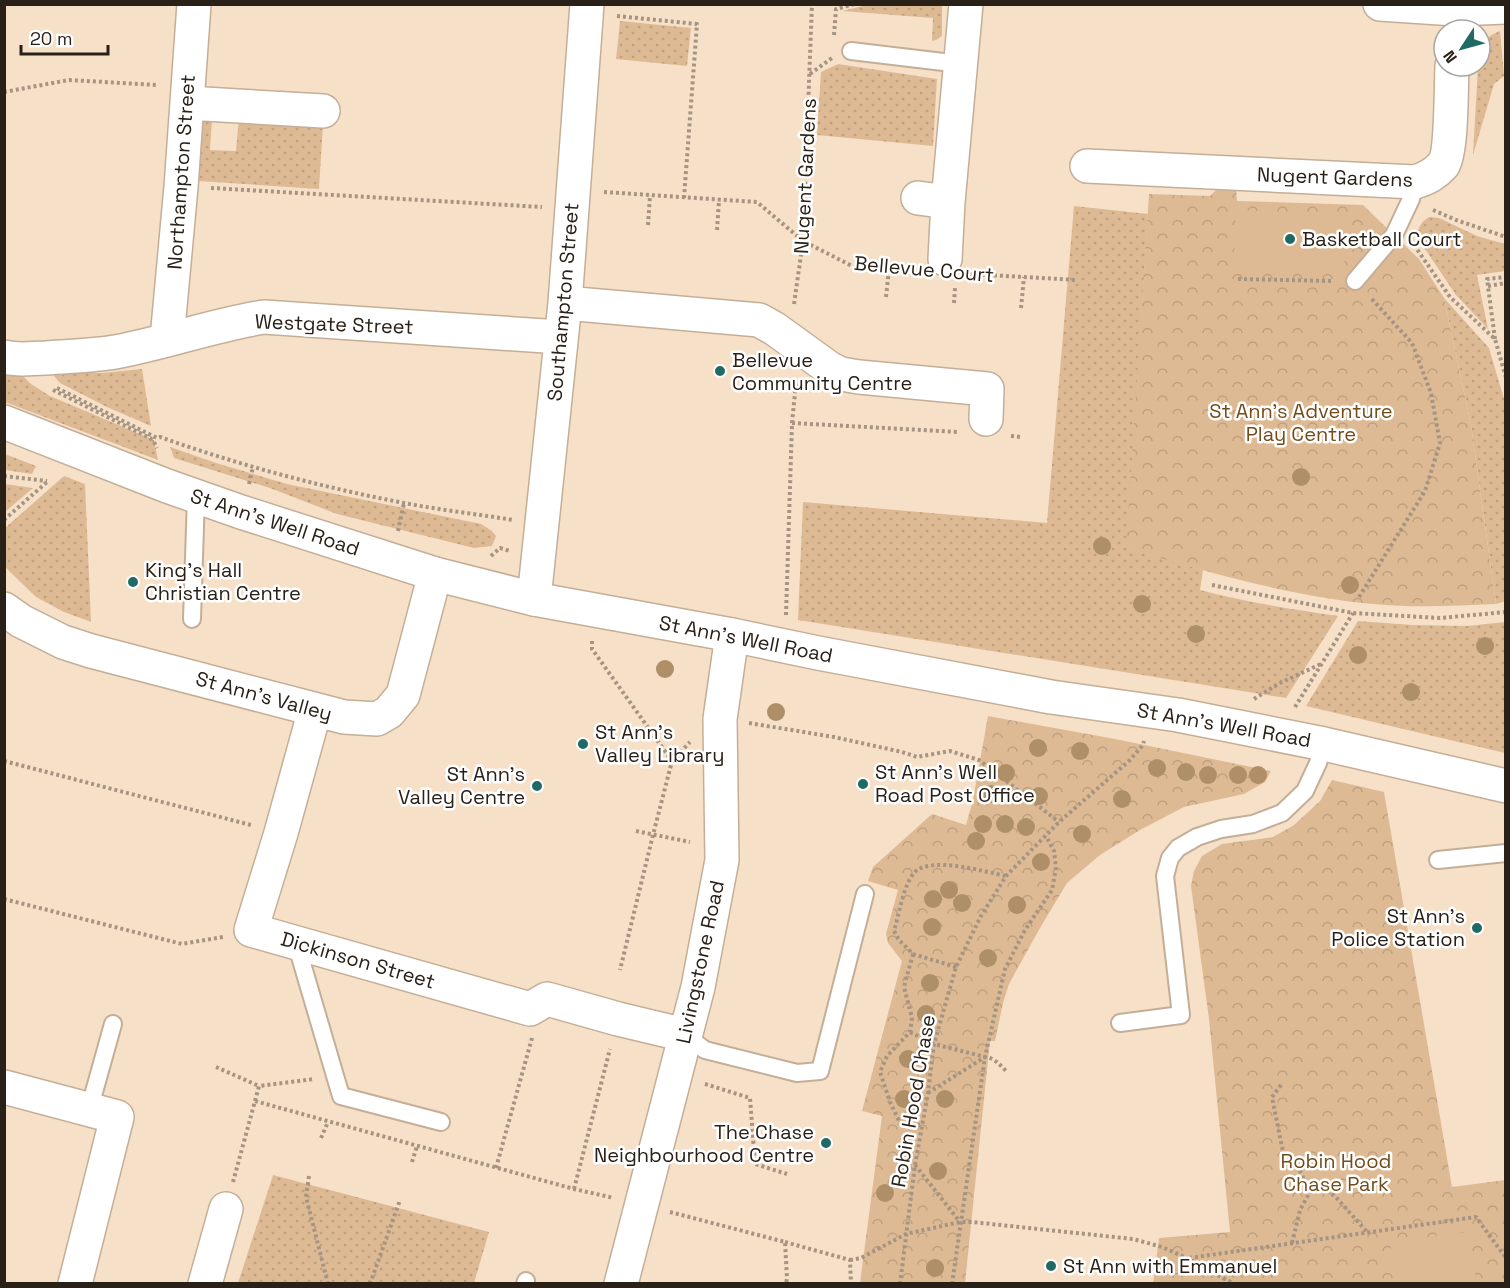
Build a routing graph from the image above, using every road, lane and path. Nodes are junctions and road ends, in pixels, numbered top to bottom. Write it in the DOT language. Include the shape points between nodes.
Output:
graph roads {
  1 [pos="194,4"];
  2 [pos="812,4"];
  3 [pos="966,4"];
  4 [pos="1380,4"];
  5 [pos="1506,7"];
  6 [pos="586,9"];
  7 [pos="1446,18"];
  8 [pos="1463,18"];
  9 [pos="851,51"];
  10 [pos="960,64"];
  11 [pos="1451,78"];
  12 [pos="4,92"];
  13 [pos="187,95"];
  14 [pos="323,111"];
  15 [pos="1087,166"];
  16 [pos="181,187"];
  17 [pos="1413,190"];
  18 [pos="650,195"];
  19 [pos="684,198"];
  20 [pos="573,200"];
  21 [pos="719,200"];
  22 [pos="648,225"];
  23 [pos="1400,225"];
  24 [pos="717,230"];
  25 [pos="1506,237"];
  26 [pos="803,241"];
  27 [pos="889,269"];
  28 [pos="948,273"];
  29 [pos="1024,277"];
  30 [pos="1506,277"];
  31 [pos="1238,279"];
  32 [pos="1077,280"];
  33 [pos="1355,281"];
  34 [pos="1506,284"];
  35 [pos="1488,286"];
  36 [pos="886,297"];
  37 [pos="565,303"];
  38 [pos="954,303"];
  39 [pos="1021,308"];
  40 [pos="560,337"];
  41 [pos="167,339"];
  42 [pos="1494,339"];
  43 [pos="799,347"];
  44 [pos="10,359"];
  45 [pos="1506,378"];
  46 [pos="50,388"];
  47 [pos="4,422"];
  48 [pos="792,423"];
  49 [pos="986,429"];
  50 [pos="1021,437"];
  51 [pos="159,451"];
  52 [pos="254,467"];
  53 [pos="251,475"];
  54 [pos="4,476"];
  55 [pos="196,496"];
  56 [pos="404,503"];
  57 [pos="4,520"];
  58 [pos="514,520"];
  59 [pos="399,530"];
  60 [pos="435,574"];
  61 [pos="1212,585"];
  62 [pos="1359,597"];
  63 [pos="534,599"];
  64 [pos="4,609"];
  65 [pos="592,610"];
  66 [pos="1506,612"];
  67 [pos="1353,613"];
  68 [pos="192,619"];
  69 [pos="786,622"];
  70 [pos="732,635"];
  71 [pos="1323,663"];
  72 [pos="1257,698"];
  73 [pos="315,710"];
  74 [pos="1293,710"];
  75 [pos="720,719"];
  76 [pos="1145,736"];
  77 [pos="1324,744"];
  78 [pos="685,747"];
  79 [pos="4,761"];
  80 [pos="672,761"];
  81 [pos="1506,786"];
  82 [pos="1059,822"];
  83 [pos="636,831"];
  84 [pos="281,833"];
  85 [pos="653,835"];
  86 [pos="1046,836"];
  87 [pos="692,842"];
  88 [pos="1506,853"];
  89 [pos="1438,860"];
  90 [pos="1006,876"];
  91 [pos="865,894"];
  92 [pos="4,899"];
  93 [pos="250,930"];
  94 [pos="296,943"];
  95 [pos="913,954"];
  96 [pos="956,967"];
  97 [pos="620,970"];
  98 [pos="618,1019"];
  99 [pos="1120,1023"];
  100 [pos="113,1024"];
  101 [pos="910,1032"];
  102 [pos="534,1034"];
  103 [pos="685,1035"];
  104 [pos="934,1044"];
  105 [pos="985,1057"];
  106 [pos="216,1067"];
  107 [pos="1007,1072"];
  108 [pos="675,1075"];
  109 [pos="336,1077"];
  110 [pos="1281,1085"];
  111 [pos="259,1086"];
  112 [pos="4,1087"];
  113 [pos="928,1093"];
  114 [pos="255,1101"];
  115 [pos="89,1110"];
  116 [pos="328,1122"];
  117 [pos="441,1122"];
  118 [pos="921,1125"];
  119 [pos="321,1138"];
  120 [pos="417,1146"];
  121 [pos="412,1162"];
  122 [pos="915,1165"];
  123 [pos="496,1168"];
  124 [pos="787,1174"];
  125 [pos="309,1176"];
  126 [pos="574,1189"];
  127 [pos="1310,1192"];
  128 [pos="400,1200"];
  129 [pos="642,1204"];
  130 [pos="226,1209"];
  131 [pos="960,1222"];
  132 [pos="1367,1233"];
  133 [pos="906,1234"];
  134 [pos="785,1242"];
  135 [pos="1292,1244"];
  136 [pos="1189,1258"];
  137 [pos="1506,1258"];
  138 [pos="850,1260"];
  139 [pos="75,1284"];
  140 [pos="205,1284"];
  141 [pos="328,1284"];
  142 [pos="370,1284"];
  143 [pos="621,1284"];
  144 [pos="786,1284"];
  145 [pos="850,1284"];
  146 [pos="900,1284"];
  147 [pos="952,1284"];
  148 [pos="1234,1284"];
  1 -- 13 [label="street, Northampton Street"];
  2 -- 26 [label="path, Nugent Gardens"];
  3 -- 10 [label="street"];
  4 -- 7 [label="street"];
  5 -- 8 [label="street"];
  6 -- 19 [label="path" via="697,24"];
  6 -- 20 [label="street, Southampton Street"];
  9 -- 10 [label="lane"];
  10 -- 28 [label="street" via="933,200"];
  11 -- 17 [label="street, Nugent Gardens" via="1444,164"];
  12 -- 13 [label="path" via="69,80"];
  13 -- 14 [label="street"];
  13 -- 16 [label="street, Northampton Street"];
  15 -- 17 [label="street, Nugent Gardens" via="1122,181"];
  16 -- 20 [label="path, Bellevue Court"];
  16 -- 41 [label="street, Northampton Street"];
  17 -- 23 [label="lane"];
  17 -- 25 [label="path" via="1456,220"];
  18 -- 19 [label="path, Bellevue Court"];
  18 -- 20 [label="path, Bellevue Court" via="584,190"];
  18 -- 22 [label="path"];
  19 -- 21 [label="path, Bellevue Court"];
  20 -- 37 [label="street, Southampton Street"];
  21 -- 24 [label="path"];
  21 -- 26 [label="path, Bellevue Court" via="757,202"];
  23 -- 33 [label="lane"];
  23 -- 42 [label="path" via="1450,297"];
  26 -- 27 [label="path, Bellevue Court" via="854,267"];
  26 -- 43 [label="path, Nugent Gardens" via="793,306"];
  27 -- 28 [label="path, Bellevue Court"];
  27 -- 36 [label="path"];
  28 -- 29 [label="path, Bellevue Court"];
  28 -- 38 [label="path"];
  29 -- 32 [label="path, Bellevue Court"];
  29 -- 39 [label="path"];
  30 -- 35 [label="path" via="1487,279"];
  31 -- 33 [label="path"];
  33 -- 62 [label="path" via="1412,343 1431,393 1440,443 1425,491"];
  34 -- 35 [label="path"];
  35 -- 42 [label="path"];
  37 -- 40 [label="street, Southampton Street"];
  37 -- 43 [label="street" via="759,320"];
  40 -- 41 [label="street, Westgate Street" via="264,317"];
  40 -- 63 [label="street, Southampton Street"];
  41 -- 44 [label="street, Westgate Street" via="89,356"];
  42 -- 45 [label="path"];
  43 -- 48 [label="path, Nugent Gardens"];
  43 -- 49 [label="street" via="841,374 987,389"];
  44 -- 52 [label="path" via="68,395 157,438"];
  46 -- 51 [label="path" via="150,438"];
  47 -- 55 [label="street, St Ann's Well Road"];
  48 -- 49 [label="path"];
  48 -- 69 [label="path, Nugent Gardens"];
  49 -- 50 [label="path"];
  52 -- 53 [label="path"];
  52 -- 56 [label="path"];
  54 -- 57 [label="path" via="48,481"];
  55 -- 60 [label="street, St Ann's Well Road"];
  55 -- 68 [label="lane"];
  56 -- 58 [label="path"];
  56 -- 59 [label="path"];
  60 -- 63 [label="street, St Ann's Well Road"];
  60 -- 73 [label="street, St Ann's Valley" via="403,695 389,712 376,719"];
  61 -- 67 [label="path"];
  63 -- 65 [label="street, St Ann's Well Road"];
  64 -- 73 [label="street, St Ann's Valley" via="63,642"];
  65 -- 70 [label="street, St Ann's Well Road"];
  65 -- 80 [label="path" via="592,650"];
  66 -- 67 [label="path" via="1440,618"];
  67 -- 71 [label="path"];
  70 -- 75 [label="street, Livingstone Road"];
  70 -- 77 [label="street, St Ann's Well Road" via="1052,697 1178,715"];
  71 -- 72 [label="path"];
  71 -- 74 [label="path"];
  73 -- 84 [label="street"];
  75 -- 82 [label="path" via="834,737 917,757 950,751 979,760"];
  75 -- 103 [label="street, Livingstone Road" via="722,860"];
  76 -- 82 [label="path, Robin Hood Chase" via="1143,745 1129,761"];
  77 -- 81 [label="street, St Ann's Well Road"];
  77 -- 99 [label="lane" via="1305,792 1282,813 1197,837 1170,858 1165,876 1181,1015"];
  78 -- 80 [label="path"];
  79 -- 84 [label="path"];
  80 -- 85 [label="path"];
  82 -- 86 [label="path, Robin Hood Chase"];
  83 -- 85 [label="path"];
  84 -- 93 [label="street"];
  85 -- 87 [label="path"];
  85 -- 97 [label="path"];
  86 -- 90 [label="path, Robin Hood Chase"];
  86 -- 105 [label="path" via="1054,851 1056,868 1052,890 1005,969"];
  88 -- 89 [label="lane"];
  90 -- 95 [label="path" via="941,864 915,872 894,931"];
  90 -- 96 [label="path, Robin Hood Chase"];
  91 -- 103 [label="lane" via="820,1071 797,1073 705,1050"];
  92 -- 93 [label="path" via="182,944"];
  93 -- 94 [label="street, Dickinson Street"];
  94 -- 98 [label="street, Dickinson Street" via="530,1009 547,999"];
  94 -- 109 [label="lane"];
  95 -- 96 [label="path"];
  95 -- 101 [label="path" via="903,987 912,1018"];
  96 -- 104 [label="path, Robin Hood Chase"];
  98 -- 103 [label="street, Dickinson Street"];
  98 -- 126 [label="path"];
  100 -- 115 [label="lane"];
  101 -- 104 [label="path"];
  101 -- 118 [label="path" via="886,1056 880,1072 901,1125"];
  102 -- 123 [label="path"];
  103 -- 108 [label="street, Livingstone Road"];
  104 -- 105 [label="path"];
  104 -- 113 [label="path, Robin Hood Chase"];
  105 -- 107 [label="path" via="995,1060"];
  105 -- 113 [label="path"];
  105 -- 131 [label="path"];
  106 -- 111 [label="path"];
  108 -- 124 [label="path" via="750,1098 755,1164"];
  108 -- 129 [label="street, Livingstone Road"];
  109 -- 111 [label="path"];
  109 -- 117 [label="lane" via="341,1096"];
  110 -- 127 [label="path" via="1272,1097 1283,1152 1299,1169"];
  111 -- 114 [label="path"];
  112 -- 115 [label="street"];
  113 -- 118 [label="path, Robin Hood Chase"];
  114 -- 116 [label="path"];
  114 -- 130 [label="path"];
  115 -- 139 [label="street" via="117,1118"];
  116 -- 119 [label="path"];
  116 -- 120 [label="path"];
  118 -- 122 [label="path, Robin Hood Chase"];
  120 -- 121 [label="path"];
  120 -- 123 [label="path"];
  122 -- 131 [label="path"];
  122 -- 133 [label="path, Robin Hood Chase"];
  123 -- 126 [label="path"];
  125 -- 141 [label="path" via="306,1197"];
  126 -- 129 [label="path"];
  127 -- 132 [label="path" via="1324,1189 1334,1195"];
  127 -- 135 [label="path" via="1300,1210"];
  128 -- 142 [label="path"];
  129 -- 134 [label="path"];
  129 -- 143 [label="street, Livingstone Road"];
  130 -- 140 [label="street"];
  131 -- 133 [label="path"];
  131 -- 136 [label="path" via="1132,1239"];
  131 -- 147 [label="path"];
  132 -- 135 [label="path"];
  132 -- 137 [label="path" via="1476,1217"];
  133 -- 138 [label="path"];
  133 -- 146 [label="path, Robin Hood Chase"];
  134 -- 138 [label="path"];
  134 -- 144 [label="path"];
  135 -- 136 [label="path"];
  136 -- 148 [label="path"];
  138 -- 145 [label="path"];
}
